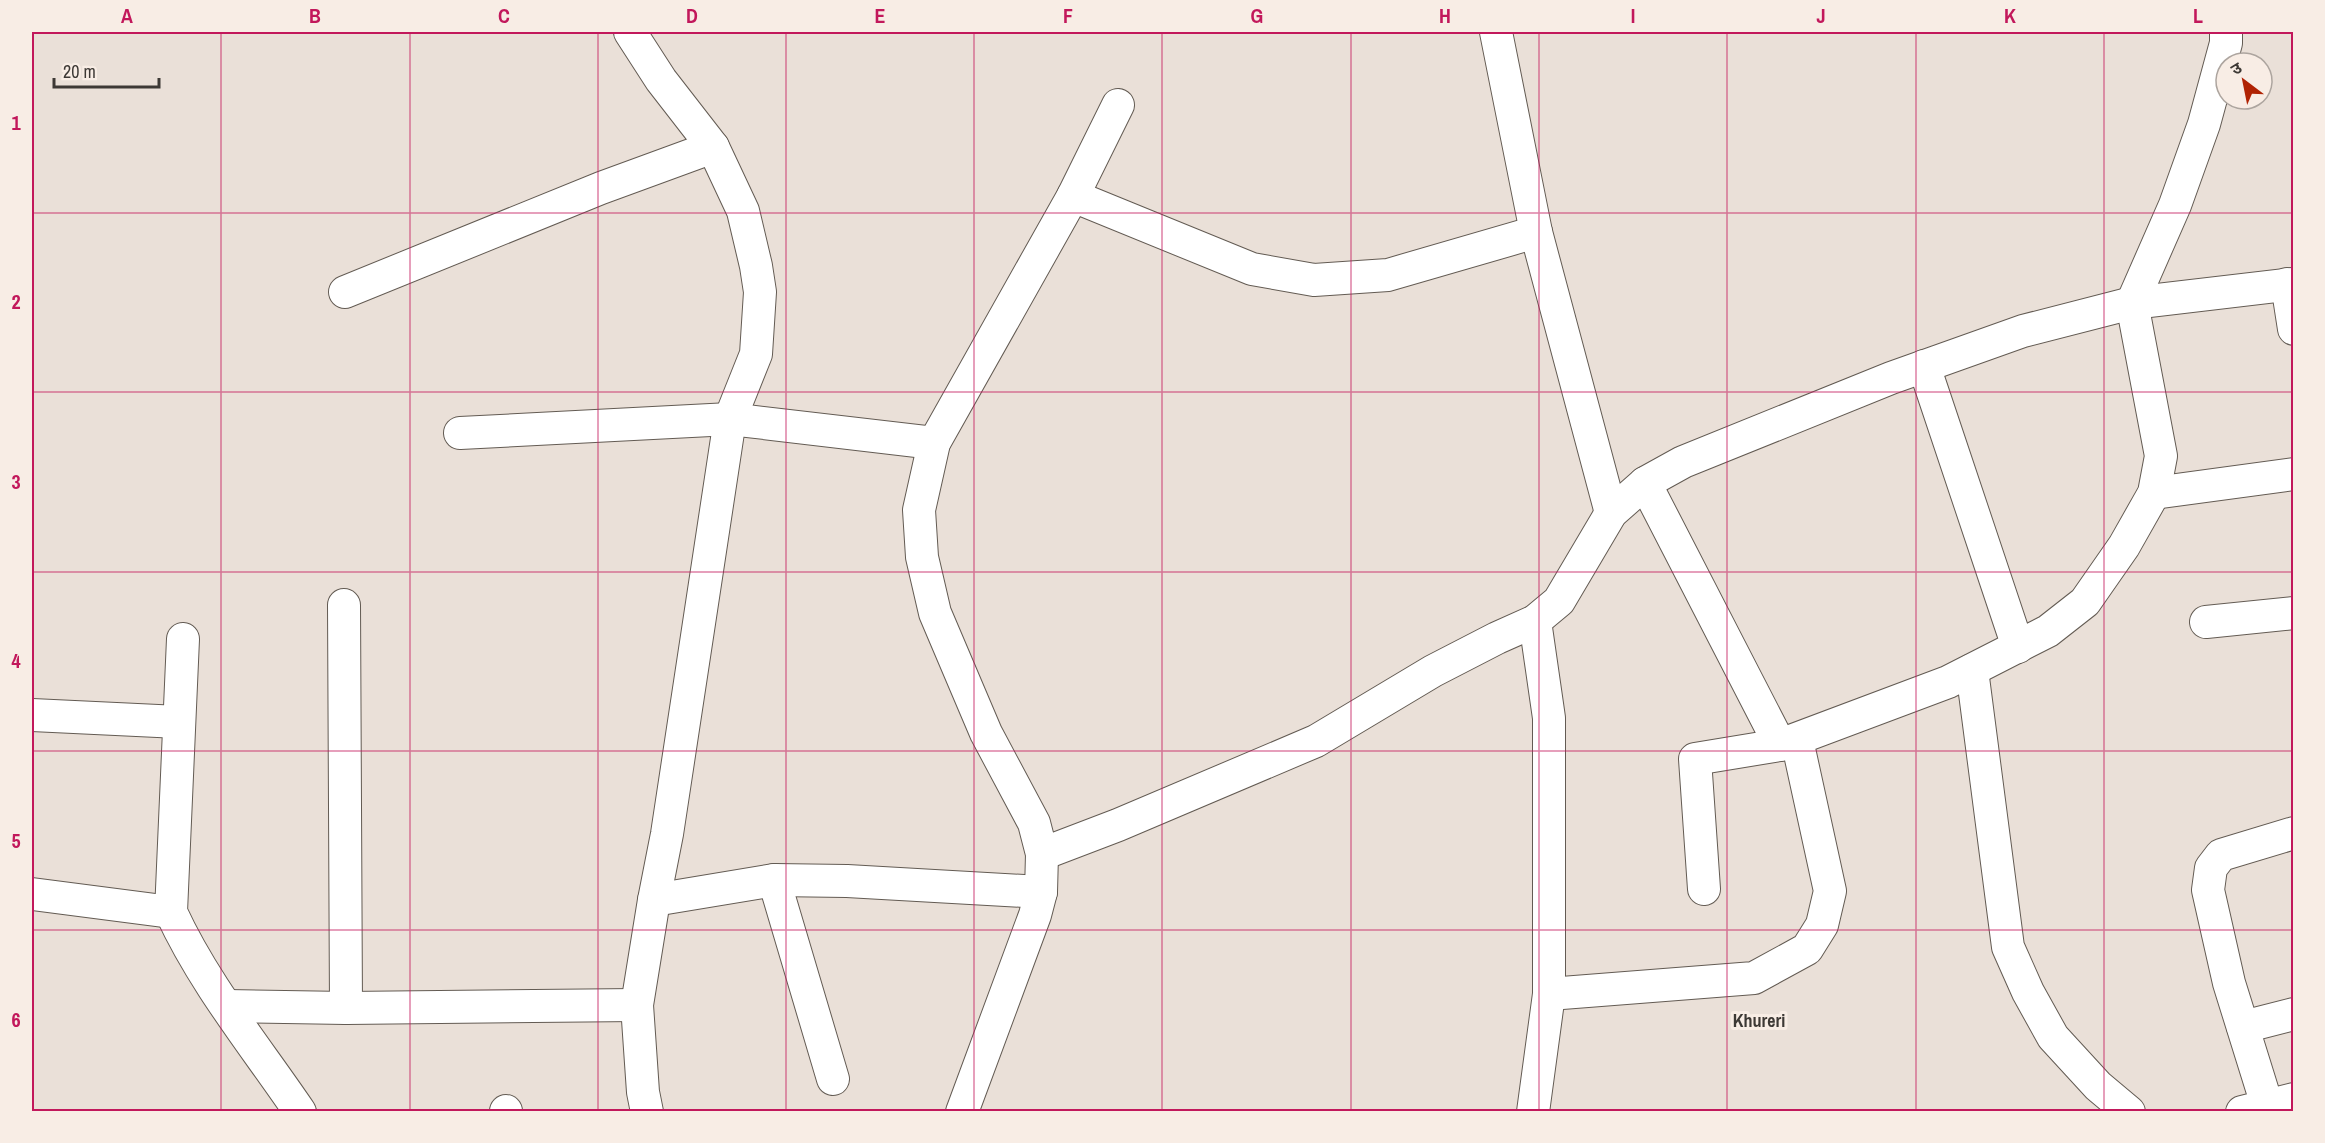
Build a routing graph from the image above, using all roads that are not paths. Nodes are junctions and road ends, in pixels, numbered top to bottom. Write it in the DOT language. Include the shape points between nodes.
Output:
graph roads {
  1 [pos="630,32"];
  2 [pos="1496,32"];
  3 [pos="2226,32"];
  4 [pos="1118,105"];
  5 [pos="713,147"];
  6 [pos="1074,196"];
  7 [pos="1536,232"];
  8 [pos="2290,284"];
  9 [pos="345,292"];
  10 [pos="2132,303"];
  11 [pos="2294,329"];
  12 [pos="1924,366"];
  13 [pos="730,419"];
  14 [pos="460,433"];
  15 [pos="934,443"];
  16 [pos="2294,474"];
  17 [pos="1645,483"];
  18 [pos="2154,493"];
  19 [pos="1611,513"];
  20 [pos="344,605"];
  21 [pos="2294,613"];
  22 [pos="1535,621"];
  23 [pos="2206,622"];
  24 [pos="183,639"];
  25 [pos="2018,647"];
  26 [pos="1972,670"];
  27 [pos="32,715"];
  28 [pos="179,722"];
  29 [pos="1788,742"];
  30 [pos="2294,833"];
  31 [pos="1042,854"];
  32 [pos="774,880"];
  33 [pos="1704,889"];
  34 [pos="1041,892"];
  35 [pos="32,894"];
  36 [pos="654,900"];
  37 [pos="171,912"];
  38 [pos="1549,994"];
  39 [pos="637,1005"];
  40 [pos="227,1006"];
  41 [pos="346,1008"];
  42 [pos="2294,1014"];
  43 [pos="2243,1027"];
  44 [pos="833,1079"];
  45 [pos="2094,1099"];
  46 [pos="2267,1105"];
  47 [pos="300,1112"];
  48 [pos="647,1112"];
  49 [pos="962,1112"];
  50 [pos="1533,1112"];
  51 [pos="2129,1112"];
  1 -- 5 [label="street"];
  2 -- 7 [label="street"];
  3 -- 10 [label="street" via="2204,124 2175,205"];
  4 -- 6 [label="street"];
  5 -- 9 [label="street"];
  5 -- 13 [label="street" via="743,211 760,292 756,354"];
  6 -- 7 [label="street" via="1252,269 1314,280 1388,275"];
  6 -- 15 [label="street"];
  7 -- 19 [label="street"];
  8 -- 10 [label="street"];
  8 -- 11 [label="street"];
  10 -- 12 [label="street" via="2022,331"];
  10 -- 18 [label="street" via="2161,456"];
  12 -- 17 [label="street" via="1683,462"];
  12 -- 25 [label="street"];
  13 -- 14 [label="street"];
  13 -- 15 [label="street"];
  13 -- 36 [label="street"];
  15 -- 31 [label="street" via="920,510 922,557 935,613 986,733 1034,823"];
  16 -- 18 [label="street"];
  17 -- 19 [label="street"];
  17 -- 29 [label="street"];
  18 -- 25 [label="street" via="2085,602 2048,632"];
  19 -- 22 [label="street" via="1559,601"];
  20 -- 41 [label="street"];
  21 -- 23 [label="street"];
  22 -- 31 [label="street" via="1433,671 1316,741"];
  22 -- 38 [label="street" via="1549,718"];
  24 -- 28 [label="street"];
  25 -- 26 [label="street"];
  26 -- 29 [label="street" via="1937,687"];
  26 -- 45 [label="street" via="2008,947 2028,992"];
  27 -- 28 [label="street"];
  28 -- 37 [label="street"];
  29 -- 33 [label="street" via="1695,759"];
  29 -- 38 [label="street" via="1830,891 1822,925 1807,949 1754,978"];
  30 -- 43 [label="street" via="2221,855 2211,868 2208,890"];
  31 -- 34 [label="street"];
  32 -- 34 [label="street"];
  32 -- 36 [label="street"];
  32 -- 44 [label="street"];
  34 -- 49 [label="street"];
  35 -- 37 [label="street"];
  36 -- 39 [label="street"];
  37 -- 40 [label="street"];
  38 -- 50 [label="street"];
  39 -- 41 [label="street"];
  39 -- 48 [label="street"];
  40 -- 41 [label="street"];
  40 -- 47 [label="street"];
  42 -- 43 [label="street"];
  43 -- 46 [label="street"];
  45 -- 51 [label="street"];
}
